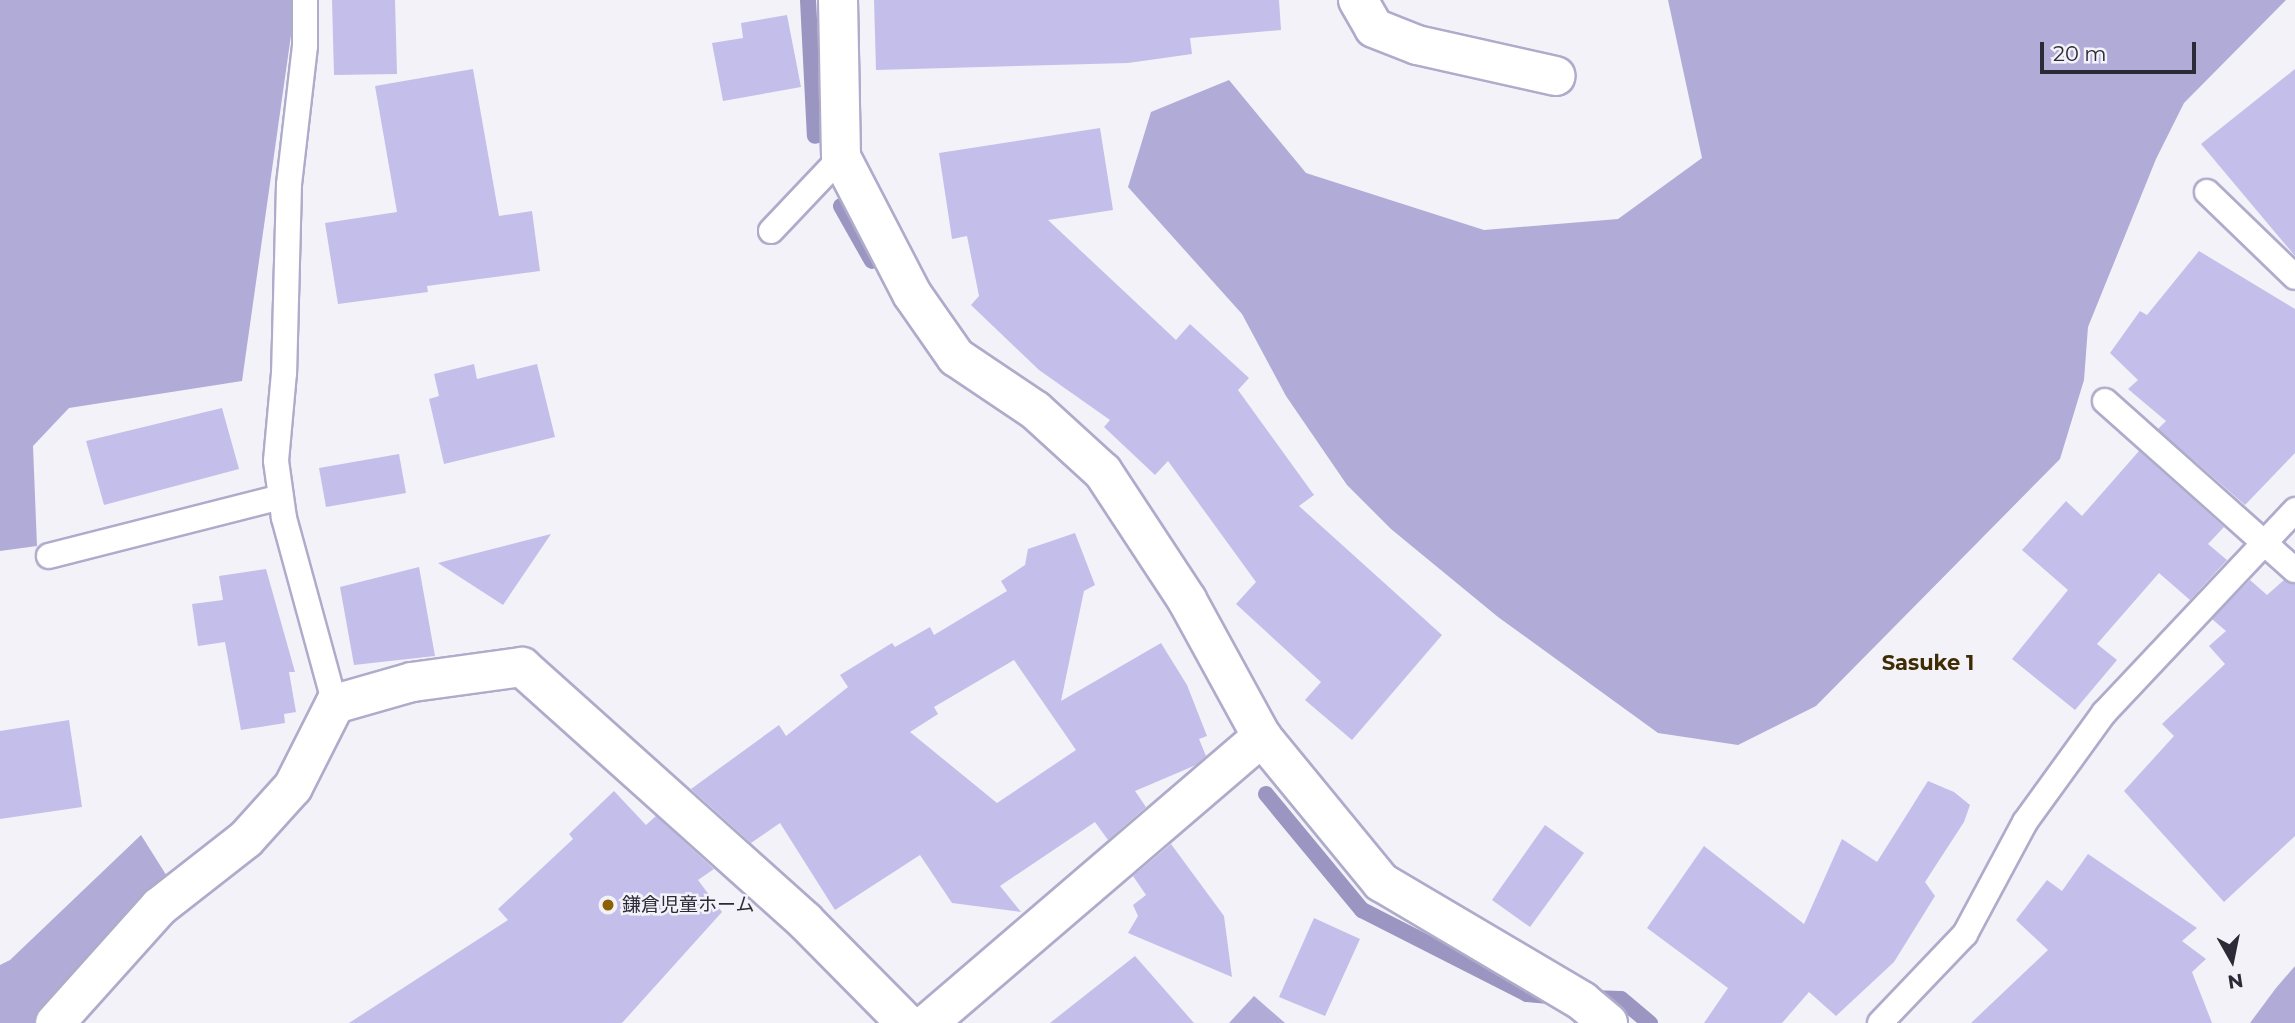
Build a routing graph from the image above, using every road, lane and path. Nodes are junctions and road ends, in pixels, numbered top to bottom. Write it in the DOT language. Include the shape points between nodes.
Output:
graph roads {
  1 [pos="305,0"];
  2 [pos="838,0"];
  3 [pos="1358,0"];
  4 [pos="1556,76"];
  5 [pos="841,157"];
  6 [pos="2207,192"];
  7 [pos="771,230"];
  8 [pos="2295,277"];
  9 [pos="2105,401"];
  10 [pos="281,497"];
  11 [pos="2295,510"];
  12 [pos="2264,543"];
  13 [pos="49,556"];
  14 [pos="2295,570"];
  15 [pos="335,705"];
  16 [pos="1262,737"];
  17 [pos="55,1023"];
  18 [pos="906,1023"];
  19 [pos="928,1023"];
  20 [pos="1608,1023"];
  21 [pos="1880,1023"];
  1 -- 10 [label="lane" via="305,46 289,185 284,373 275,461"];
  2 -- 5 [label="street"];
  3 -- 4 [label="street" via="1374,28 1417,45"];
  5 -- 7 [label="lane"];
  5 -- 16 [label="street" via="912,294 956,357 1035,410 1102,472 1187,600"];
  6 -- 8 [label="lane"];
  9 -- 12 [label="lane"];
  10 -- 13 [label="lane"];
  10 -- 15 [label="lane"];
  11 -- 12 [label="lane"];
  12 -- 14 [label="lane"];
  12 -- 21 [label="lane" via="2104,713 2025,822 1965,934"];
  15 -- 17 [label="street" via="293,788 246,839 159,907"];
  15 -- 18 [label="street" via="412,682 522,667 805,921"];
  16 -- 19 [label="street"];
  16 -- 20 [label="street" via="1381,882 1581,1001"];
}
